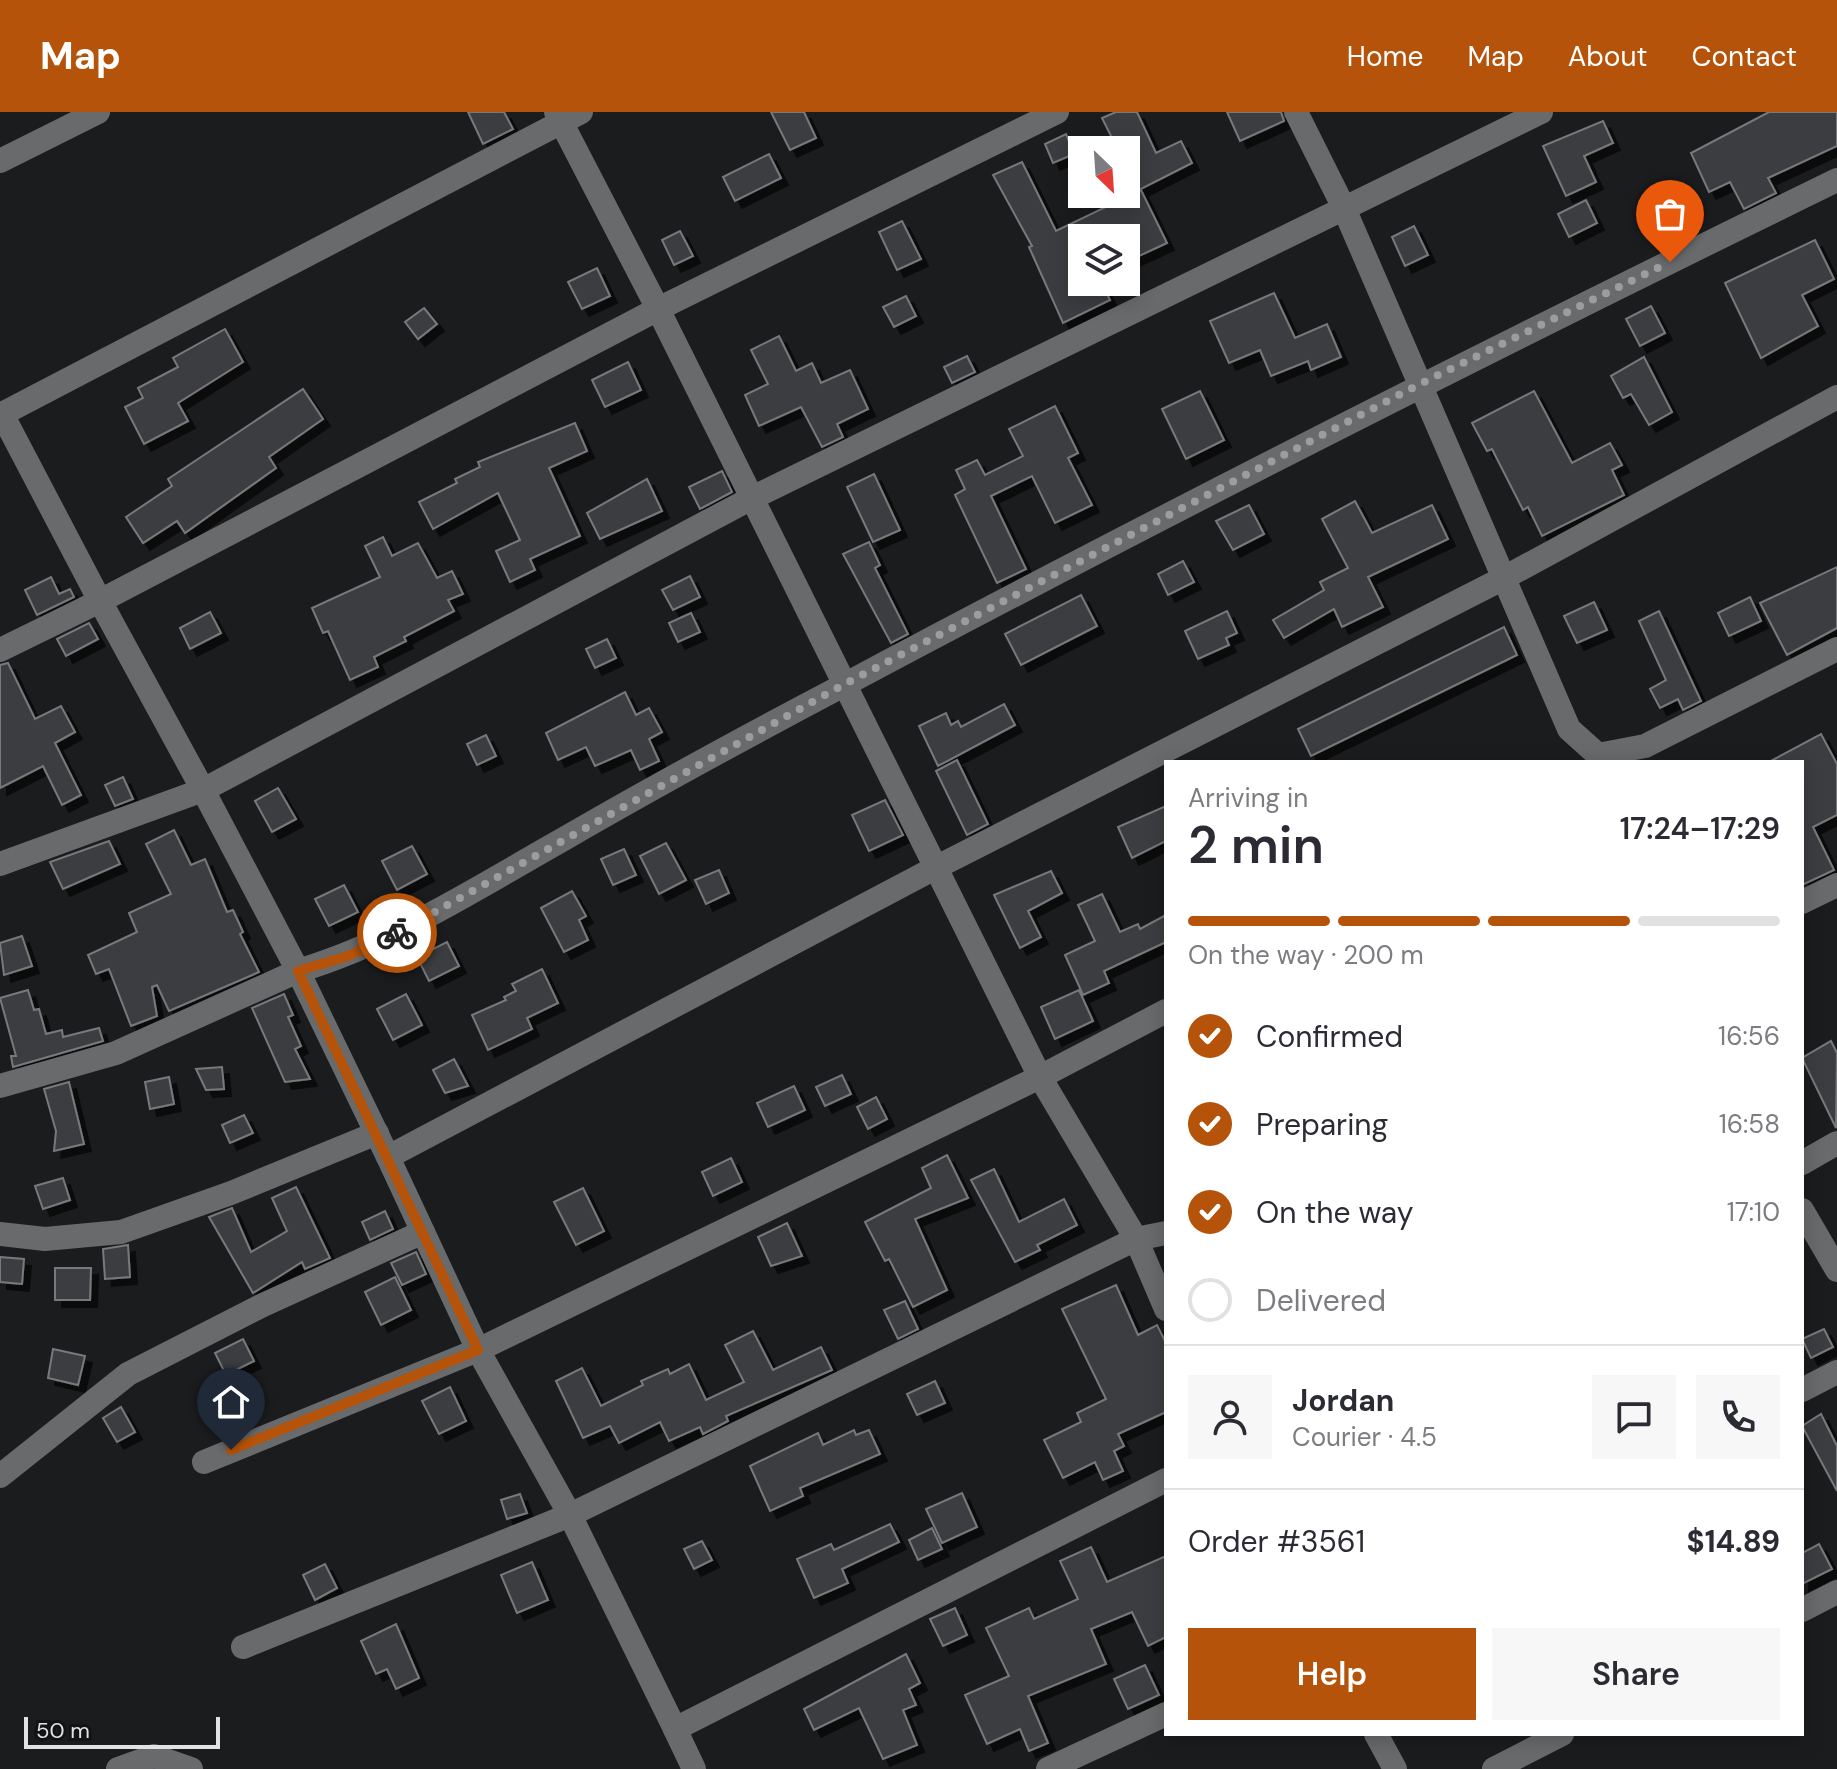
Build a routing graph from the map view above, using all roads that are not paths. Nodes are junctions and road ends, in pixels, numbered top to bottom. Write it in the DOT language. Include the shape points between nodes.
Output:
graph roads {
  1 [pos="98,112"];
  2 [pos="1057,112"];
  3 [pos="1296,112"];
  4 [pos="1541,112"];
  5 [pos="566,115"];
  6 [pos="0,161"];
  7 [pos="1837,180"];
  8 [pos="1343,206"];
  9 [pos="658,309"];
  10 [pos="1420,384"];
  11 [pos="1837,397"];
  12 [pos="1,413"];
  13 [pos="750,499"];
  14 [pos="1502,579"];
  15 [pos="100,601"];
  16 [pos="1837,649"];
  17 [pos="0,650"];
  18 [pos="843,685"];
  19 [pos="1598,759"];
  20 [pos="203,790"];
  21 [pos="0,864"];
  22 [pos="935,868"];
  23 [pos="1837,885"];
  24 [pos="1804,901"];
  25 [pos="298,971"];
  26 [pos="1164,1012"];
  27 [pos="1040,1077"];
  28 [pos="0,1086"];
  29 [pos="377,1133"];
  30 [pos="1837,1143"];
  31 [pos="388,1157"];
  32 [pos="1804,1162"];
  33 [pos="1804,1213"];
  34 [pos="423,1232"];
  35 [pos="1164,1233"];
  36 [pos="0,1234"];
  37 [pos="1136,1239"];
  38 [pos="1837,1270"];
  39 [pos="1164,1304"];
  40 [pos="478,1350"];
  41 [pos="1837,1372"];
  42 [pos="1804,1389"];
  43 [pos="204,1462"];
  44 [pos="0,1476"];
  45 [pos="1164,1481"];
  46 [pos="570,1515"];
  47 [pos="1837,1592"];
  48 [pos="1804,1609"];
  49 [pos="243,1647"];
  50 [pos="1164,1715"];
  51 [pos="675,1729"];
  52 [pos="1377,1736"];
  53 [pos="1558,1736"];
  54 [pos="118,1769"];
  55 [pos="191,1769"];
  56 [pos="694,1769"];
  57 [pos="1048,1769"];
  58 [pos="1395,1769"];
  59 [pos="1494,1769"];
  1 -- 6 [label="street"];
  2 -- 9 [label="street"];
  3 -- 8 [label="street"];
  4 -- 8 [label="street"];
  5 -- 9 [label="street"];
  5 -- 12 [label="street"];
  7 -- 10 [label="street"];
  8 -- 10 [label="street"];
  8 -- 13 [label="street"];
  9 -- 13 [label="street"];
  9 -- 15 [label="street"];
  10 -- 14 [label="street"];
  10 -- 18 [label="street"];
  11 -- 14 [label="street"];
  12 -- 15 [label="street"];
  13 -- 18 [label="street"];
  13 -- 20 [label="street"];
  14 -- 19 [label="street" via="1569,729"];
  14 -- 22 [label="street"];
  15 -- 17 [label="street"];
  15 -- 20 [label="street"];
  16 -- 19 [label="street" via="1645,746"];
  18 -- 22 [label="street"];
  18 -- 25 [label="street" via="423,921 348,956"];
  20 -- 21 [label="street"];
  20 -- 25 [label="street"];
  22 -- 27 [label="street"];
  22 -- 31 [label="street"];
  23 -- 24 [label="street"];
  25 -- 28 [label="street" via="116,1053"];
  25 -- 29 [label="street"];
  26 -- 27 [label="street"];
  27 -- 37 [label="street"];
  27 -- 40 [label="street"];
  29 -- 31 [label="street"];
  29 -- 36 [label="street" via="121,1232 45,1239"];
  30 -- 32 [label="street"];
  31 -- 34 [label="street"];
  33 -- 38 [label="street"];
  34 -- 40 [label="street"];
  34 -- 44 [label="street" via="128,1374"];
  35 -- 37 [label="street"];
  37 -- 39 [label="street"];
  37 -- 46 [label="street"];
  40 -- 43 [label="street"];
  40 -- 46 [label="street"];
  41 -- 42 [label="street"];
  45 -- 51 [label="street"];
  46 -- 49 [label="street"];
  46 -- 51 [label="street"];
  47 -- 48 [label="street"];
  50 -- 57 [label="street"];
  51 -- 56 [label="street"];
  52 -- 58 [label="street"];
  53 -- 59 [label="street"];
  54 -- 55 [label="street" via="154,1756"];
}
